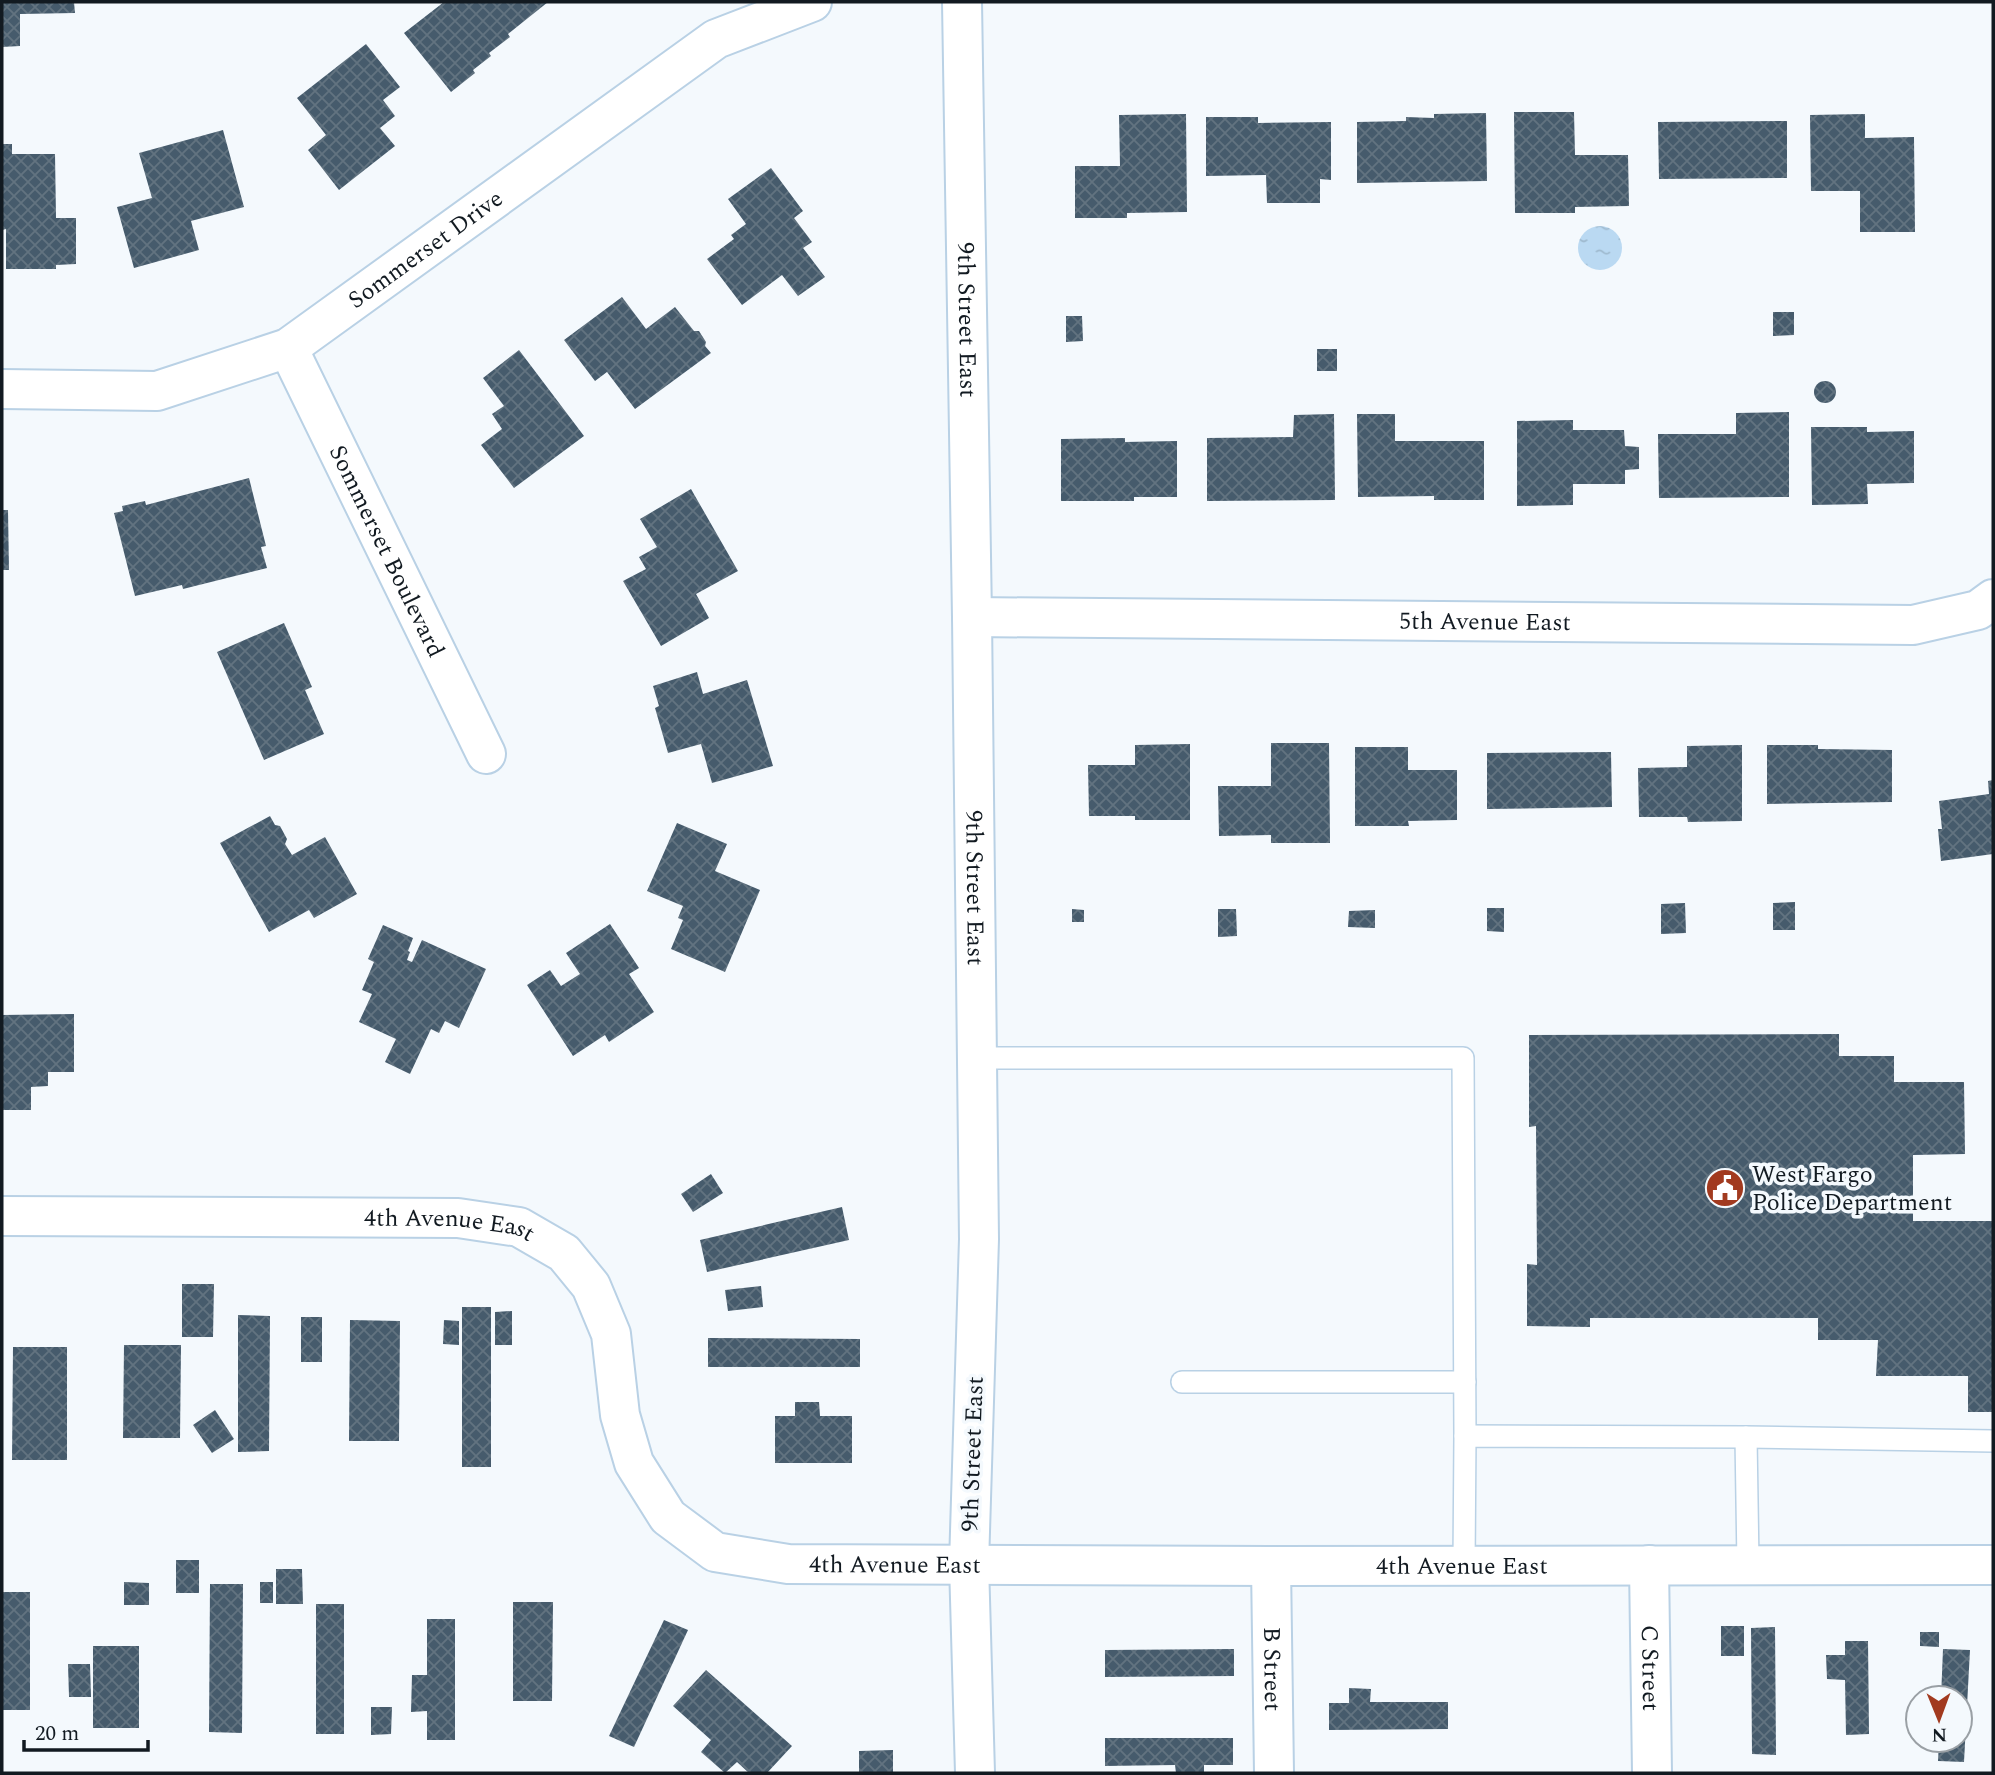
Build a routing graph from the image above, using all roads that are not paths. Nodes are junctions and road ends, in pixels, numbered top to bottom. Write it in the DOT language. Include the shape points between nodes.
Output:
graph roads {
  1 [pos="812,2"];
  2 [pos="962,2"];
  3 [pos="288,348"];
  4 [pos="2,389"];
  5 [pos="1993,599"];
  6 [pos="972,617"];
  7 [pos="486,754"];
  8 [pos="977,1058"];
  9 [pos="2,1216"];
  10 [pos="1182,1382"];
  11 [pos="1465,1382"];
  12 [pos="1465,1436"];
  13 [pos="1746,1437"];
  14 [pos="1993,1441"];
  15 [pos="969,1564"];
  16 [pos="1748,1564"];
  17 [pos="1464,1565"];
  18 [pos="1649,1565"];
  19 [pos="1993,1565"];
  20 [pos="1271,1566"];
  21 [pos="975,1773"];
  22 [pos="1274,1773"];
  23 [pos="1652,1773"];
  1 -- 3 [label="street, Sommerset Drive" via="716,39"];
  2 -- 6 [label="street, 9th Street East"];
  3 -- 4 [label="street, Sommerset Drive" via="157,391"];
  3 -- 7 [label="street, Sommerset Boulevard"];
  5 -- 6 [label="street, 5th Avenue East" via="1978,610 1913,625"];
  6 -- 8 [label="street, 9th Street East"];
  8 -- 11 [label="lane" via="1463,1058"];
  8 -- 15 [label="street, 9th Street East" via="979,1239"];
  9 -- 15 [label="street, 4th Avenue East" via="458,1218 519,1227 564,1253 591,1286 611,1334 620,1415 634,1463 668,1517 715,1552 788,1564"];
  10 -- 11 [label="lane"];
  11 -- 12 [label="lane"];
  12 -- 13 [label="lane"];
  12 -- 17 [label="lane"];
  13 -- 14 [label="lane"];
  13 -- 16 [label="lane"];
  15 -- 20 [label="street, 4th Avenue East"];
  15 -- 21 [label="street, 9th Street East"];
  16 -- 18 [label="street, 4th Avenue East"];
  16 -- 19 [label="street, 4th Avenue East"];
  17 -- 18 [label="street, 4th Avenue East"];
  17 -- 20 [label="street, 4th Avenue East"];
  18 -- 23 [label="street, C Street"];
  20 -- 22 [label="street, B Street"];
}
